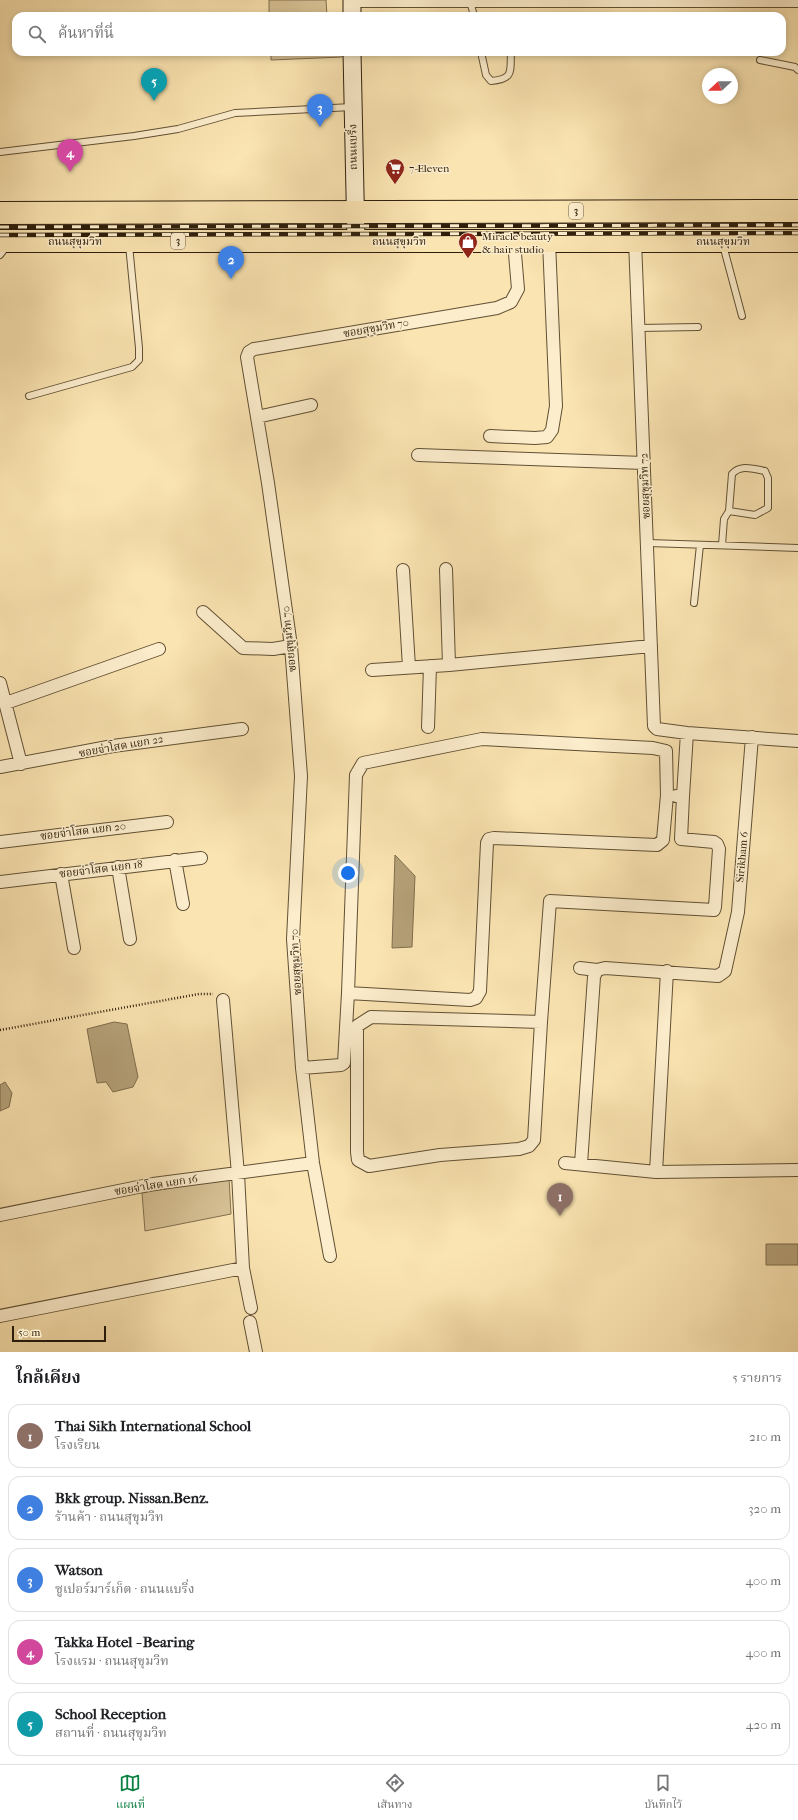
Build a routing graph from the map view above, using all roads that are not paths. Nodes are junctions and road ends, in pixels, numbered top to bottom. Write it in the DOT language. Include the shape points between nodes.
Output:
graph roads {
  1 [pos="429,1"];
  2 [pos="470,1"];
  3 [pos="509,1"];
  4 [pos="798,1"];
  5 [pos="352,6"];
  6 [pos="473,12"];
  7 [pos="352,56"];
  8 [pos="483,56"];
  9 [pos="511,56"];
  10 [pos="760,60"];
  11 [pos="798,70"];
  12 [pos="352,107"];
  13 [pos="0,152"];
  14 [pos="355,211"];
  15 [pos="798,211"];
  16 [pos="0,213"];
  17 [pos="356,241"];
  18 [pos="635,241"];
  19 [pos="128,242"];
  20 [pos="514,242"];
  21 [pos="549,242"];
  22 [pos="722,242"];
  23 [pos="797,244"];
  24 [pos="3,246"];
  25 [pos="742,316"];
  26 [pos="698,327"];
  27 [pos="639,328"];
  28 [pos="29,396"];
  29 [pos="311,406"];
  30 [pos="257,417"];
  31 [pos="490,436"];
  32 [pos="418,455"];
  33 [pos="644,463"];
  34 [pos="728,510"];
  35 [pos="648,543"];
  36 [pos="700,545"];
  37 [pos="722,546"];
  38 [pos="798,548"];
  39 [pos="446,569"];
  40 [pos="403,570"];
  41 [pos="694,603"];
  42 [pos="203,612"];
  43 [pos="291,646"];
  44 [pos="651,646"];
  45 [pos="159,649"];
  46 [pos="449,665"];
  47 [pos="430,666"];
  48 [pos="409,667"];
  49 [pos="372,670"];
  50 [pos="0,683"];
  51 [pos="6,703"];
  52 [pos="428,726"];
  53 [pos="242,729"];
  54 [pos="687,733"];
  55 [pos="752,737"];
  56 [pos="798,741"];
  57 [pos="21,764"];
  58 [pos="0,767"];
  59 [pos="667,795"];
  60 [pos="683,796"];
  61 [pos="167,822"];
  62 [pos="0,842"];
  63 [pos="202,858"];
  64 [pos="175,860"];
  65 [pos="118,867"];
  66 [pos="61,874"];
  67 [pos="0,882"];
  68 [pos="183,904"];
  69 [pos="130,939"];
  70 [pos="74,948"];
  71 [pos="580,968"];
  72 [pos="597,970"];
  73 [pos="667,971"];
  74 [pos="348,992"];
  75 [pos="223,1000"];
  76 [pos="541,1022"];
  77 [pos="302,1068"];
  78 [pos="313,1162"];
  79 [pos="565,1162"];
  80 [pos="581,1164"];
  81 [pos="798,1170"];
  82 [pos="656,1172"];
  83 [pos="238,1174"];
  84 [pos="0,1215"];
  85 [pos="330,1256"];
  86 [pos="243,1268"];
  87 [pos="251,1308"];
  88 [pos="0,1316"];
  89 [pos="250,1322"];
  90 [pos="256,1352"];
  1 -- 2 [label="street"];
  1 -- 5 [label="street"];
  2 -- 3 [label="street"];
  2 -- 6 [label="lane"];
  3 -- 4 [label="street"];
  7 -- 12 [label="main road, ถนนแบริ่ง"];
  8 -- 9 [label="lane" via="486,75 491,81 504,80 508,77"];
  10 -- 11 [label="lane" via="795,67"];
  12 -- 13 [label="lane" via="235,113 171,130"];
  12 -- 14 [label="main road, ถนนแบริ่ง"];
  14 -- 15 [label="highway, 3"];
  14 -- 16 [label="highway, 3"];
  14 -- 17 [label="main road, ถนนแบริ่ง"];
  17 -- 19 [label="highway, ถนนสุขุมวิท / 3"];
  17 -- 20 [label="highway, ถนนสุขุมวิท / 3"];
  18 -- 21 [label="highway, ถนนสุขุมวิท / 3"];
  18 -- 22 [label="highway, ถนนสุขุมวิท / 3"];
  18 -- 27 [label="street, ซอยสุขุมวิท 72"];
  19 -- 24 [label="highway, ถนนสุขุมวิท / 3"];
  19 -- 28 [label="lane" via="139,360 132,367"];
  20 -- 21 [label="highway, ถนนสุขุมวิท / 3"];
  20 -- 30 [label="street, ซอยสุขุมวิท 70" via="518,289 511,302 496,308 254,349 249,352"];
  21 -- 31 [label="street" via="556,406 552,430 547,437"];
  22 -- 23 [label="highway, ถนนสุขุมวิท / 3"];
  22 -- 25 [label="lane"];
  26 -- 27 [label="lane"];
  27 -- 33 [label="street, ซอยสุขุมวิท 72"];
  29 -- 30 [label="street"];
  30 -- 43 [label="street, ซอยสุขุมวิท 70"];
  32 -- 33 [label="street"];
  33 -- 35 [label="street, ซอยสุขุมวิท 72"];
  34 -- 34 [label="lane" via="732,474 735,470 744,467 765,471 768,478 768,508 755,515"];
  34 -- 37 [label="lane" via="724,519"];
  35 -- 36 [label="lane"];
  35 -- 44 [label="street, ซอยสุขุมวิท 72"];
  36 -- 37 [label="lane"];
  36 -- 41 [label="lane"];
  37 -- 38 [label="lane"];
  39 -- 46 [label="street"];
  40 -- 48 [label="street"];
  42 -- 43 [label="street" via="243,648 273,649"];
  43 -- 77 [label="street, ซอยสุขุมวิท 70" via="301,776 293,939"];
  44 -- 46 [label="street"];
  44 -- 54 [label="street, ซอยสุขุมวิท 72" via="654,723 657,729"];
  45 -- 51 [label="street"];
  46 -- 47 [label="street"];
  47 -- 48 [label="street"];
  47 -- 52 [label="street"];
  48 -- 49 [label="street"];
  50 -- 51 [label="street"];
  51 -- 57 [label="street"];
  53 -- 57 [label="street, ซอยจ่าโสด แยก 22" via="113,746"];
  54 -- 55 [label="street"];
  54 -- 60 [label="street"];
  55 -- 56 [label="street"];
  55 -- 73 [label="street, Sirikham 6" via="738,912 725,971 718,976"];
  57 -- 58 [label="street, ซอยจ่าโสด แยก 22"];
  59 -- 60 [label="street"];
  59 -- 74 [label="street" via="663,840 657,845 494,838 489,840 480,991 476,998 470,1000"];
  59 -- 74 [label="street" via="668,755 661,749 482,739 363,763 356,776"];
  60 -- 76 [label="street" via="681,839 714,842 719,849 714,910 550,901"];
  61 -- 62 [label="street, ซอยจ่าโสด แยก 20"];
  63 -- 64 [label="street, ซอยจ่าโสด แยก 18"];
  64 -- 65 [label="street, ซอยจ่าโสด แยก 18"];
  64 -- 68 [label="street"];
  65 -- 66 [label="street, ซอยจ่าโสด แยก 18"];
  65 -- 69 [label="street"];
  66 -- 67 [label="street, ซอยจ่าโสด แยก 18"];
  66 -- 70 [label="street"];
  71 -- 72 [label="street"];
  72 -- 73 [label="street" via="605,968"];
  72 -- 80 [label="street" via="594,977"];
  73 -- 82 [label="street"];
  74 -- 77 [label="street" via="343,1064"];
  75 -- 83 [label="street"];
  76 -- 76 [label="street" via="534,1140 529,1146 369,1166 358,1160 357,1026 364,1020 370,1017"];
  77 -- 78 [label="street, ซอยสุขุมวิท 70"];
  78 -- 83 [label="street, ซอยจ่าโสด แยก 16"];
  78 -- 85 [label="street, ซอยสุขุมวิท 70"];
  79 -- 80 [label="street"];
  80 -- 82 [label="street"];
  81 -- 82 [label="street"];
  83 -- 84 [label="street, ซอยจ่าโสด แยก 16" via="153,1184"];
  83 -- 86 [label="street"];
  86 -- 87 [label="street"];
  86 -- 88 [label="street"];
  89 -- 90 [label="street"];
}
